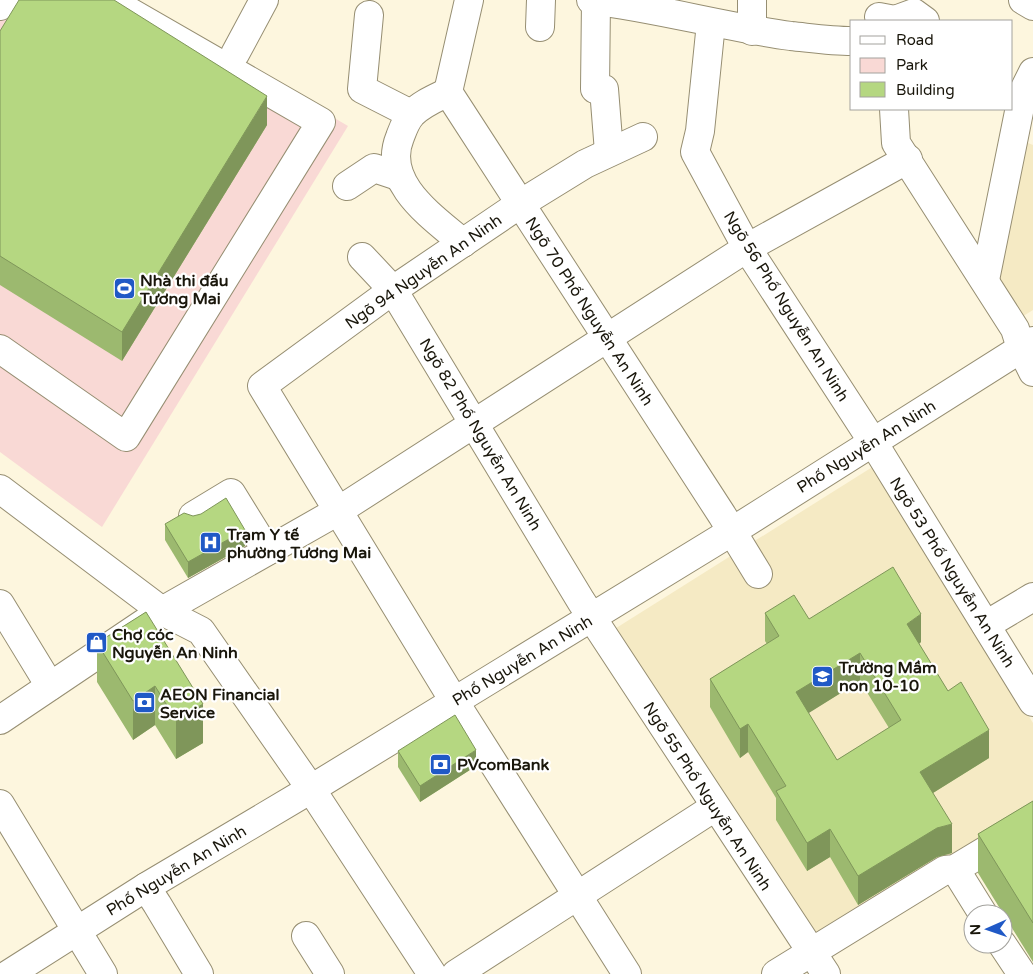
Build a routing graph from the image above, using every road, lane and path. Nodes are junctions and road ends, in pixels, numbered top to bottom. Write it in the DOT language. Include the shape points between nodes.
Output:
graph roads {
  1 [pos="5,0"];
  2 [pos="109,0"];
  3 [pos="264,0"];
  4 [pos="469,0"];
  5 [pos="541,0"];
  6 [pos="591,0"];
  7 [pos="752,0"];
  8 [pos="1023,0"];
  9 [pos="612,2"];
  10 [pos="0,6"];
  11 [pos="1033,6"];
  12 [pos="368,15"];
  13 [pos="711,23"];
  14 [pos="540,27"];
  15 [pos="752,31"];
  16 [pos="850,40"];
  17 [pos="235,54"];
  18 [pos="1033,72"];
  19 [pos="448,92"];
  20 [pos="894,110"];
  21 [pos="411,114"];
  22 [pos="643,137"];
  23 [pos="609,152"];
  24 [pos="908,159"];
  25 [pos="398,176"];
  26 [pos="347,186"];
  27 [pos="520,204"];
  28 [pos="463,243"];
  29 [pos="747,248"];
  30 [pos="362,257"];
  31 [pos="985,280"];
  32 [pos="393,290"];
  33 [pos="608,338"];
  34 [pos="1029,354"];
  35 [pos="3,356"];
  36 [pos="475,423"];
  37 [pos="873,442"];
  38 [pos="0,489"];
  39 [pos="338,511"];
  40 [pos="194,516"];
  41 [pos="731,532"];
  42 [pos="267,551"];
  43 [pos="758,574"];
  44 [pos="1033,597"];
  45 [pos="0,604"];
  46 [pos="162,610"];
  47 [pos="591,617"];
  48 [pos="986,625"];
  49 [pos="50,686"];
  50 [pos="454,701"];
  51 [pos="1033,702"];
  52 [pos="0,720"];
  53 [pos="311,789"];
  54 [pos="0,804"];
  55 [pos="715,807"];
  56 [pos="1033,822"];
  57 [pos="955,869"];
  58 [pos="146,888"];
  59 [pos="577,896"];
  60 [pos="977,904"];
  61 [pos="76,931"];
  62 [pos="306,936"];
  63 [pos="1009,954"];
  64 [pos="819,963"];
  65 [pos="9,974"];
  66 [pos="103,974"];
  67 [pos="199,974"];
  68 [pos="330,974"];
  69 [pos="432,974"];
  70 [pos="456,974"];
  71 [pos="627,974"];
  72 [pos="776,974"];
  73 [pos="1022,974"];
  1 -- 10 [label="street"];
  2 -- 35 [label="street" via="321,122 126,437"];
  3 -- 17 [label="street"];
  4 -- 19 [label="street"];
  5 -- 14 [label="street"];
  6 -- 9 [label="street"];
  7 -- 15 [label="street"];
  8 -- 11 [label="street"];
  9 -- 13 [label="street"];
  9 -- 23 [label="street" via="595,89 604,89"];
  12 -- 21 [label="street" via="362,89"];
  13 -- 15 [label="street"];
  13 -- 29 [label="street, Ngõ 56 Phố Nguyễn An Ninh" via="695,152"];
  15 -- 16 [label="street" via="830,41"];
  18 -- 31 [label="street" via="1023,92"];
  19 -- 21 [label="street"];
  19 -- 27 [label="street, Ngõ 70 Phố Nguyễn An Ninh"];
  20 -- 24 [label="street" via="896,143"];
  21 -- 25 [label="street" via="395,149"];
  22 -- 23 [label="street, Ngõ 94 Nguyễn An Ninh"];
  23 -- 27 [label="street, Ngõ 94 Nguyễn An Ninh"];
  24 -- 29 [label="street"];
  24 -- 31 [label="street"];
  25 -- 26 [label="street" via="374,168"];
  25 -- 28 [label="street" via="420,206"];
  27 -- 28 [label="street, Ngõ 94 Nguyễn An Ninh"];
  27 -- 33 [label="street, Ngõ 70 Phố Nguyễn An Ninh"];
  28 -- 32 [label="street, Ngõ 94 Nguyễn An Ninh"];
  29 -- 33 [label="street"];
  29 -- 37 [label="street, Ngõ 56 Phố Nguyễn An Ninh"];
  30 -- 32 [label="street, Ngõ 82 Phố Nguyễn An Ninh"];
  31 -- 34 [label="street"];
  32 -- 36 [label="street, Ngõ 82 Phố Nguyễn An Ninh"];
  32 -- 39 [label="street, Ngõ 94 Nguyễn An Ninh" via="262,386"];
  33 -- 36 [label="street"];
  33 -- 41 [label="street, Ngõ 70 Phố Nguyễn An Ninh"];
  34 -- 37 [label="street, Phố Nguyễn An Ninh"];
  36 -- 39 [label="street"];
  36 -- 47 [label="street, Ngõ 82 Phố Nguyễn An Ninh"];
  37 -- 41 [label="street, Phố Nguyễn An Ninh"];
  37 -- 48 [label="street, Ngõ 53 Phố Nguyễn An Ninh"];
  38 -- 46 [label="street"];
  39 -- 42 [label="street"];
  39 -- 50 [label="street"];
  40 -- 42 [label="street" via="231,493"];
  41 -- 43 [label="street, Ngõ 70 Phố Nguyễn An Ninh"];
  41 -- 47 [label="street, Phố Nguyễn An Ninh"];
  42 -- 46 [label="street"];
  44 -- 48 [label="street"];
  45 -- 49 [label="street"];
  46 -- 49 [label="street"];
  46 -- 53 [label="street" via="201,631"];
  47 -- 50 [label="street, Phố Nguyễn An Ninh"];
  47 -- 55 [label="street, Ngõ 55 Phố Nguyễn An Ninh"];
  48 -- 51 [label="street, Ngõ 53 Phố Nguyễn An Ninh"];
  49 -- 52 [label="street"];
  50 -- 53 [label="street, Phố Nguyễn An Ninh"];
  50 -- 59 [label="street"];
  53 -- 58 [label="street, Phố Nguyễn An Ninh"];
  53 -- 69 [label="street"];
  54 -- 61 [label="street"];
  55 -- 59 [label="street"];
  55 -- 64 [label="street, Ngõ 55 Phố Nguyễn An Ninh"];
  56 -- 57 [label="street"];
  57 -- 60 [label="street"];
  57 -- 64 [label="street" via="945,870"];
  58 -- 61 [label="street, Phố Nguyễn An Ninh"];
  58 -- 67 [label="street"];
  59 -- 70 [label="street"];
  59 -- 71 [label="street"];
  61 -- 65 [label="street, Phố Nguyễn An Ninh"];
  61 -- 66 [label="street"];
  62 -- 68 [label="street"];
  63 -- 73 [label="street"];
  64 -- 72 [label="street"];
}
